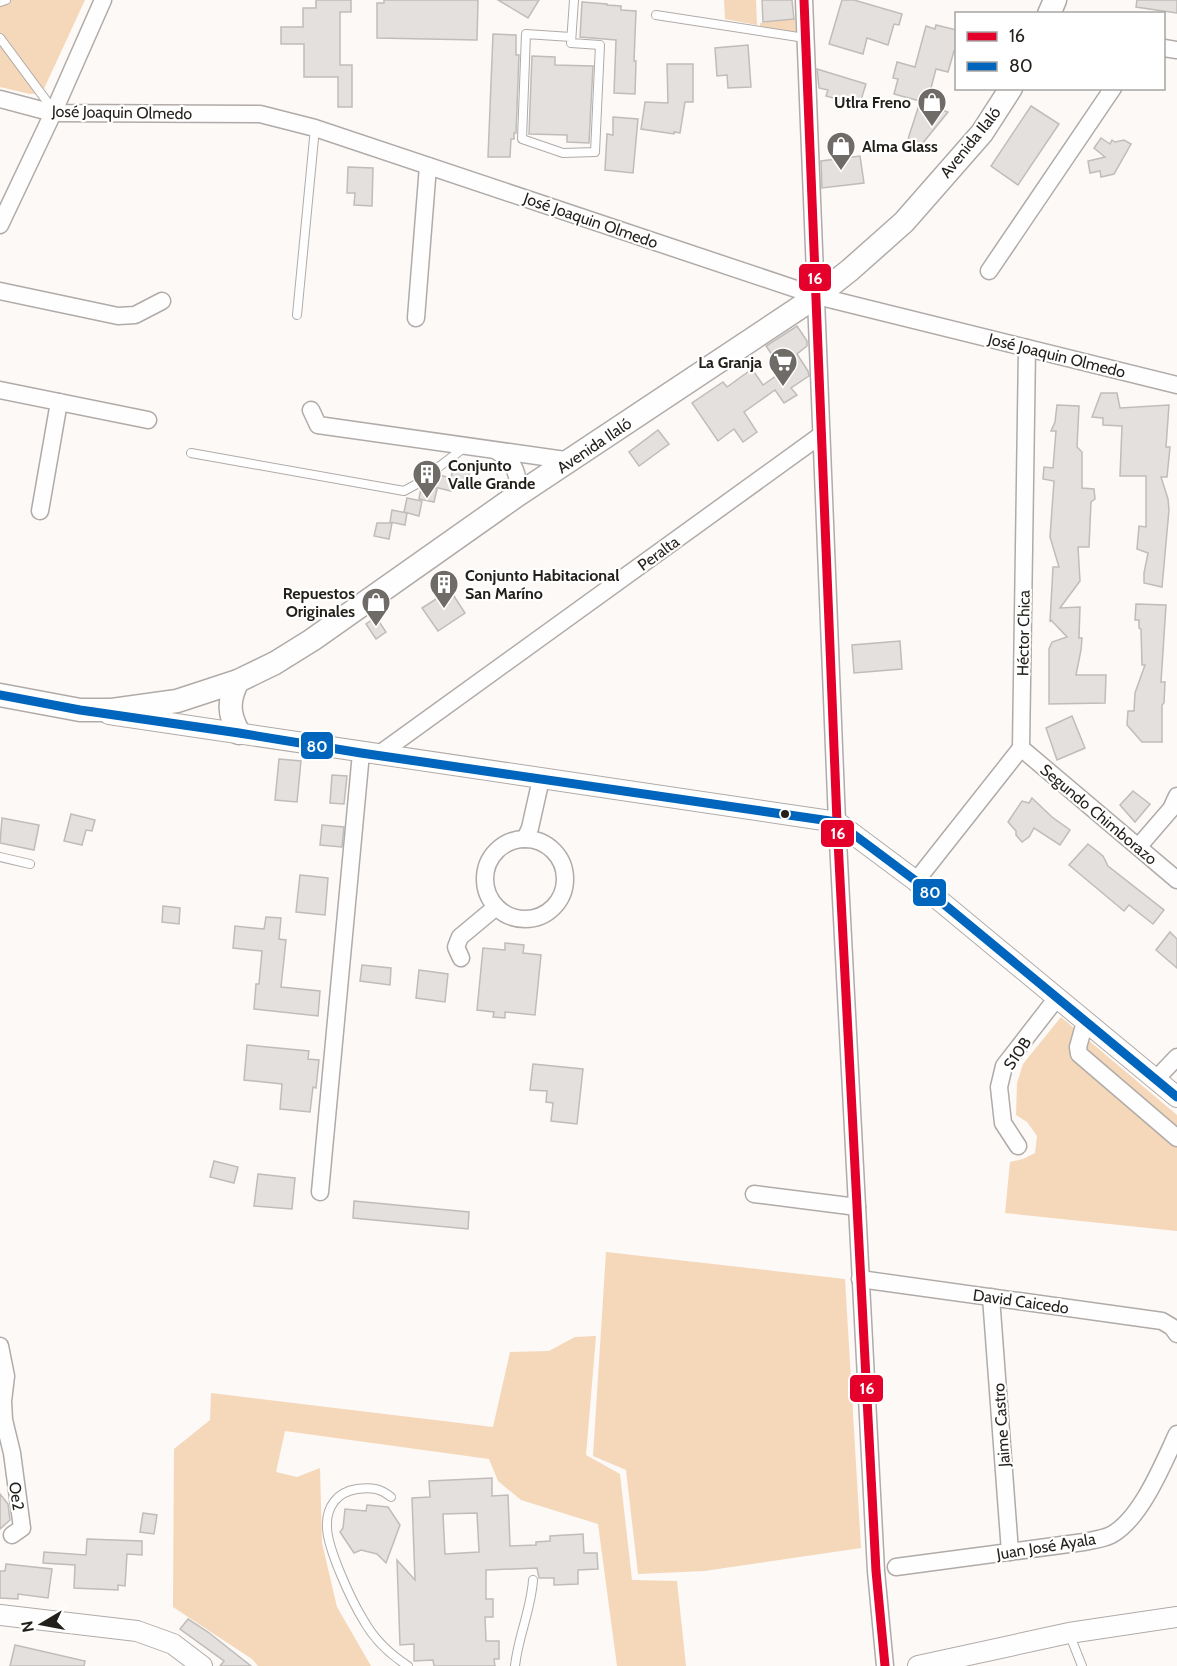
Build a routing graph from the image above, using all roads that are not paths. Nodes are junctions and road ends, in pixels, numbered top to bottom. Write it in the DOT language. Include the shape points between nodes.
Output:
graph roads {
  1 [pos="6,0"];
  2 [pos="103,0"];
  3 [pos="574,0"];
  4 [pos="804,0"];
  5 [pos="0,2"];
  6 [pos="656,15"];
  7 [pos="571,37"];
  8 [pos="0,38"];
  9 [pos="805,38"];
  10 [pos="1010,90"];
  11 [pos="1112,90"];
  12 [pos="0,99"];
  13 [pos="54,112"];
  14 [pos="315,128"];
  15 [pos="428,166"];
  16 [pos="0,225"];
  17 [pos="989,271"];
  18 [pos="0,291"];
  19 [pos="817,296"];
  20 [pos="162,301"];
  21 [pos="297,315"];
  22 [pos="417,318"];
  23 [pos="1027,348"];
  24 [pos="1177,385"];
  25 [pos="0,390"];
  26 [pos="59,402"];
  27 [pos="311,410"];
  28 [pos="148,420"];
  29 [pos="821,435"];
  30 [pos="465,447"];
  31 [pos="498,452"];
  32 [pos="190,453"];
  33 [pos="572,461"];
  34 [pos="519,494"];
  35 [pos="40,511"];
  36 [pos="238,681"];
  37 [pos="0,695"];
  38 [pos="80,710"];
  39 [pos="238,733"];
  40 [pos="1021,748"];
  41 [pos="370,754"];
  42 [pos="541,779"];
  43 [pos="1177,796"];
  44 [pos="837,822"];
  45 [pos="525,838"];
  46 [pos="1139,846"];
  47 [pos="0,857"];
  48 [pos="30,864"];
  49 [pos="1177,880"];
  50 [pos="916,881"];
  51 [pos="496,907"];
  52 [pos="461,958"];
  53 [pos="1056,999"];
  54 [pos="1085,1022"];
  55 [pos="1177,1057"];
  56 [pos="1156,1079"];
  57 [pos="1177,1097"];
  58 [pos="1177,1137"];
  59 [pos="1018,1146"];
  60 [pos="320,1192"];
  61 [pos="754,1194"];
  62 [pos="857,1207"];
  63 [pos="860,1279"];
  64 [pos="991,1297"];
  65 [pos="1177,1334"];
  66 [pos="0,1346"];
  67 [pos="1177,1434"];
  68 [pos="391,1497"];
  69 [pos="12,1534"];
  70 [pos="1010,1552"];
  71 [pos="897,1567"];
  72 [pos="533,1580"];
  73 [pos="0,1615"];
  74 [pos="1177,1617"];
  75 [pos="1069,1633"];
  76 [pos="929,1665"];
  77 [pos="202,1666"];
  78 [pos="408,1666"];
  79 [pos="515,1666"];
  80 [pos="885,1666"];
  81 [pos="1082,1666"];
  1 -- 5 [label="lane"];
  2 -- 13 [label="street"];
  3 -- 7 [label="lane"];
  4 -- 9 [label="street"];
  6 -- 9 [label="lane"];
  7 -- 7 [label="lane" via="526,34 522,139 563,153 596,152 600,45 571,43"];
  8 -- 13 [label="lane"];
  9 -- 19 [label="street"];
  10 -- 19 [label="main road, Avenida Ilaló" via="981,133 904,222"];
  11 -- 17 [label="street"];
  12 -- 13 [label="street, José Joaquin Olmedo"];
  13 -- 14 [label="street, José Joaquin Olmedo" via="260,114"];
  13 -- 16 [label="street"];
  14 -- 15 [label="street, José Joaquin Olmedo"];
  14 -- 21 [label="lane"];
  15 -- 19 [label="street, José Joaquin Olmedo"];
  15 -- 22 [label="street"];
  18 -- 20 [label="street" via="118,316 135,315"];
  19 -- 23 [label="street, José Joaquin Olmedo"];
  19 -- 29 [label="street" via="815,375"];
  19 -- 33 [label="main road, Avenida Ilaló"];
  23 -- 24 [label="street, José Joaquin Olmedo"];
  23 -- 40 [label="street, Héctor Chica"];
  25 -- 26 [label="street"];
  26 -- 28 [label="street"];
  26 -- 35 [label="street"];
  27 -- 30 [label="street" via="318,425"];
  29 -- 41 [label="street, Peralta"];
  29 -- 44 [label="street"];
  30 -- 31 [label="street"];
  30 -- 32 [label="lane" via="404,491"];
  31 -- 33 [label="street"];
  31 -- 34 [label="street" via="510,458 518,475"];
  33 -- 34 [label="main road, Avenida Ilaló"];
  34 -- 36 [label="main road, Avenida Ilaló" via="312,640"];
  36 -- 38 [label="main road, Avenida Ilaló" via="177,701"];
  36 -- 39 [label="main road" via="229,707"];
  37 -- 38 [label="main road, Avenida Ilaló"];
  38 -- 39 [label="street"];
  39 -- 41 [label="street"];
  40 -- 46 [label="street, Segundo Chimborazo"];
  40 -- 50 [label="street"];
  41 -- 42 [label="street"];
  41 -- 60 [label="street"];
  42 -- 44 [label="street"];
  42 -- 45 [label="street"];
  43 -- 46 [label="street" via="1171,809"];
  44 -- 50 [label="street"];
  44 -- 62 [label="street"];
  45 -- 51 [label="street" via="505,844 490,859 486,886"];
  45 -- 51 [label="street" via="539,841 561,860 565,888 549,912 536,918 522,919"];
  46 -- 49 [label="street, Segundo Chimborazo"];
  47 -- 48 [label="lane"];
  50 -- 53 [label="street"];
  51 -- 52 [label="street" via="460,937 456,947"];
  53 -- 54 [label="street"];
  53 -- 59 [label="street, S10B" via="1004,1066 999,1087 1003,1123"];
  54 -- 56 [label="street"];
  54 -- 58 [label="street" via="1077,1047 1079,1054"];
  55 -- 56 [label="street"];
  56 -- 57 [label="street"];
  61 -- 62 [label="street"];
  62 -- 63 [label="street"];
  63 -- 64 [label="street, David Caicedo"];
  63 -- 80 [label="street"];
  64 -- 65 [label="street, David Caicedo" via="1162,1321"];
  64 -- 70 [label="street, Jaime Castro"];
  66 -- 69 [label="street, Oe2" via="6,1376 4,1420 22,1528"];
  67 -- 70 [label="street, Juan José Ayala" via="1139,1506 1110,1535"];
  68 -- 78 [label="lane" via="374,1488 348,1490 331,1504 327,1527 334,1556 364,1622 385,1648"];
  70 -- 71 [label="street, Juan José Ayala"];
  72 -- 79 [label="lane"];
  73 -- 77 [label="street" via="137,1631 172,1644"];
  74 -- 75 [label="street"];
  75 -- 76 [label="street"];
  75 -- 81 [label="lane"];
}
